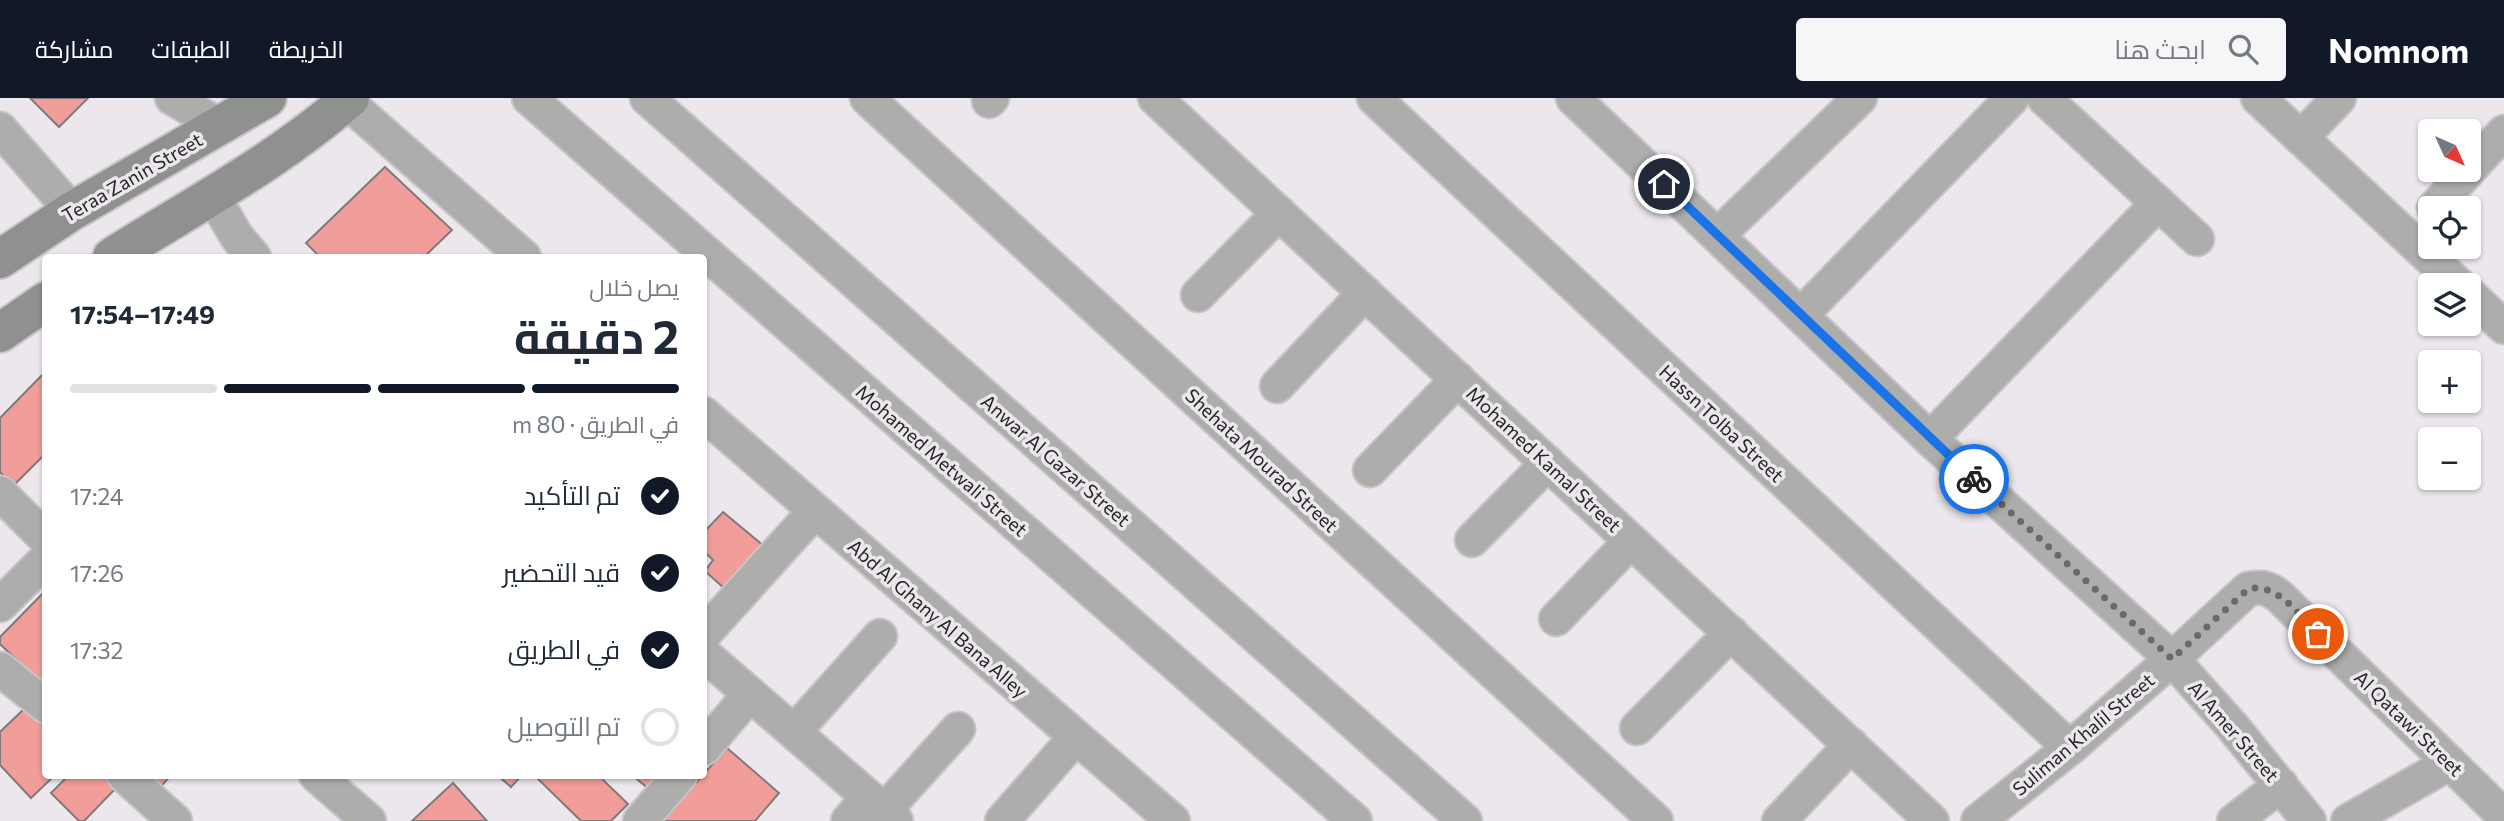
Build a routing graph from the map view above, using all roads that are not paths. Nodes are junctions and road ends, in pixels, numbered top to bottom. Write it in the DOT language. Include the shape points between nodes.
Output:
graph roads {
  1 [pos="172,98"];
  2 [pos="267,98"];
  3 [pos="530,98"];
  4 [pos="647,98"];
  5 [pos="867,98"];
  6 [pos="1155,98"];
  7 [pos="1374,98"];
  8 [pos="1573,98"];
  9 [pos="1860,98"];
  10 [pos="2012,98"];
  11 [pos="2044,98"];
  12 [pos="2258,98"];
  13 [pos="2339,98"];
  14 [pos="348,100"];
  15 [pos="221,126"];
  16 [pos="0,130"];
  17 [pos="2504,132"];
  18 [pos="2301,138"];
  19 [pos="213,196"];
  20 [pos="2445,196"];
  21 [pos="2158,203"];
  22 [pos="72,211"];
  23 [pos="1279,213"];
  24 [pos="2418,225"];
  25 [pos="1718,235"];
  26 [pos="2407,237"];
  27 [pos="2197,239"];
  28 [pos="117,254"];
  29 [pos="251,254"];
  30 [pos="521,254"];
  31 [pos="0,258"];
  32 [pos="2446,273"];
  33 [pos="1365,293"];
  34 [pos="1198,295"];
  35 [pos="2481,305"];
  36 [pos="42,310"];
  37 [pos="1801,315"];
  38 [pos="2504,327"];
  39 [pos="0,333"];
  40 [pos="1458,379"];
  41 [pos="1277,386"];
  42 [pos="707,417"];
  43 [pos="1930,439"];
  44 [pos="1548,463"];
  45 [pos="1370,470"];
  46 [pos="0,493"];
  47 [pos="815,511"];
  48 [pos="42,535"];
  49 [pos="1472,540"];
  50 [pos="1632,541"];
  51 [pos="42,563"];
  52 [pos="2248,589"];
  53 [pos="0,605"];
  54 [pos="1556,619"];
  55 [pos="707,631"];
  56 [pos="1731,634"];
  57 [pos="880,636"];
  58 [pos="707,657"];
  59 [pos="2172,659"];
  60 [pos="0,669"];
  61 [pos="750,694"];
  62 [pos="42,703"];
  63 [pos="1637,728"];
  64 [pos="958,729"];
  65 [pos="794,732"];
  66 [pos="1075,738"];
  67 [pos="707,744"];
  68 [pos="1851,745"];
  69 [pos="2070,748"];
  70 [pos="2451,763"];
  71 [pos="128,779"];
  72 [pos="321,779"];
  73 [pos="677,779"];
  74 [pos="2281,785"];
  75 [pos="874,813"];
  76 [pos="1996,815"];
  77 [pos="2504,816"];
  78 [pos="175,821"];
  79 [pos="369,821"];
  80 [pos="640,821"];
  81 [pos="1002,821"];
  82 [pos="1173,821"];
  83 [pos="1355,821"];
  84 [pos="1465,821"];
  85 [pos="1656,821"];
  86 [pos="1779,821"];
  87 [pos="1932,821"];
  88 [pos="2234,821"];
  89 [pos="2309,821"];
  90 [pos="2348,821"];
  1 -- 15 [label="street"];
  2 -- 15 [label="street, Teraa Zanin Street"];
  3 -- 83 [label="street, Mohamed Metwali Street"];
  4 -- 84 [label="street, Anwar Al Gazar Street"];
  5 -- 85 [label="street, Shehata Mourad Street"];
  6 -- 23 [label="street, Mohamed Kamal Street"];
  7 -- 69 [label="street, Hassn Tolba Street"];
  8 -- 25 [label="street, Al Amer Street"];
  9 -- 25 [label="street"];
  10 -- 37 [label="street"];
  11 -- 21 [label="street"];
  12 -- 18 [label="street"];
  13 -- 18 [label="street"];
  14 -- 19 [label="street" via="311,132"];
  14 -- 30 [label="street"];
  15 -- 22 [label="street, Teraa Zanin Street"];
  16 -- 22 [label="street"];
  17 -- 20 [label="street"];
  18 -- 26 [label="street"];
  19 -- 28 [label="street"];
  19 -- 29 [label="street"];
  21 -- 27 [label="street"];
  21 -- 43 [label="street"];
  22 -- 31 [label="street, Teraa Zanin Street"];
  23 -- 33 [label="street, Mohamed Kamal Street"];
  23 -- 34 [label="street"];
  24 -- 26 [label="street"];
  25 -- 37 [label="street, Al Amer Street"];
  26 -- 32 [label="street"];
  33 -- 40 [label="street, Mohamed Kamal Street"];
  33 -- 41 [label="street"];
  35 -- 38 [label="street"];
  36 -- 39 [label="street"];
  37 -- 43 [label="street, Al Amer Street"];
  40 -- 44 [label="street, Mohamed Kamal Street"];
  40 -- 45 [label="street"];
  42 -- 47 [label="street, Abd Al Ghany Al Bana Alley"];
  43 -- 59 [label="street, Al Amer Street"];
  44 -- 49 [label="street"];
  44 -- 50 [label="street, Mohamed Kamal Street"];
  46 -- 48 [label="street"];
  47 -- 55 [label="street"];
  47 -- 66 [label="street, Abd Al Ghany Al Bana Alley"];
  50 -- 54 [label="street"];
  50 -- 56 [label="street, Mohamed Kamal Street"];
  51 -- 53 [label="street"];
  52 -- 59 [label="street, Suliman Khalil Street"];
  52 -- 70 [label="street, Al Qatawi Street" via="2258,586 2280,597"];
  56 -- 63 [label="street"];
  56 -- 68 [label="street, Mohamed Kamal Street"];
  57 -- 65 [label="street"];
  58 -- 61 [label="street"];
  59 -- 69 [label="street, Suliman Khalil Street"];
  59 -- 74 [label="street, Al Amer Street"];
  60 -- 62 [label="street"];
  61 -- 65 [label="street"];
  61 -- 67 [label="street"];
  64 -- 75 [label="street"];
  65 -- 75 [label="street"];
  66 -- 81 [label="street"];
  66 -- 82 [label="street, Abd Al Ghany Al Bana Alley"];
  68 -- 86 [label="street"];
  68 -- 87 [label="street, Mohamed Kamal Street"];
  69 -- 76 [label="street, Suliman Khalil Street"];
  70 -- 77 [label="street, Al Qatawi Street"];
  70 -- 90 [label="street"];
  71 -- 78 [label="street"];
  72 -- 79 [label="street"];
  73 -- 80 [label="street"];
  74 -- 88 [label="street"];
  74 -- 89 [label="street, Al Amer Street"];
}
